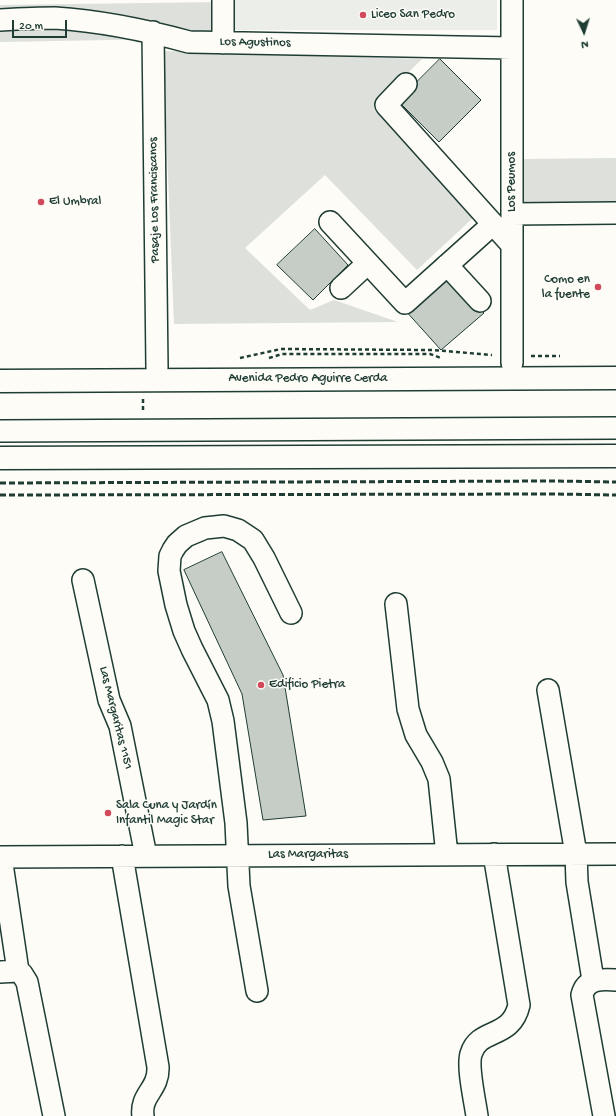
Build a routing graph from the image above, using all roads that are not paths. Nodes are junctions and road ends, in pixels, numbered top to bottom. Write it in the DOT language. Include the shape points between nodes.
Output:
graph roads {
  1 [pos="223,0"];
  2 [pos="512,0"];
  3 [pos="0,20"];
  4 [pos="153,32"];
  5 [pos="223,42"];
  6 [pos="512,48"];
  7 [pos="406,84"];
  8 [pos="616,213"];
  9 [pos="512,214"];
  10 [pos="330,222"];
  11 [pos="493,224"];
  12 [pos="512,245"];
  13 [pos="368,263"];
  14 [pos="447,265"];
  15 [pos="341,288"];
  16 [pos="480,301"];
  17 [pos="512,360"];
  18 [pos="150,374"];
  19 [pos="616,378"];
  20 [pos="0,380"];
  21 [pos="616,428"];
  22 [pos="0,431"];
  23 [pos="616,439"];
  24 [pos="0,440"];
  25 [pos="616,456"];
  26 [pos="0,458"];
  27 [pos="83,580"];
  28 [pos="396,604"];
  29 [pos="291,613"];
  30 [pos="548,690"];
  31 [pos="494,854"];
  32 [pos="576,854"];
  33 [pos="616,854"];
  34 [pos="447,855"];
  35 [pos="122,856"];
  36 [pos="146,856"];
  37 [pos="238,856"];
  38 [pos="0,857"];
  39 [pos="9,971"];
  40 [pos="593,980"];
  41 [pos="616,980"];
  42 [pos="257,991"];
  43 [pos="54,1116"];
  44 [pos="143,1116"];
  45 [pos="477,1116"];
  46 [pos="604,1116"];
  1 -- 5 [label="street"];
  2 -- 6 [label="street, Los Peumos"];
  3 -- 4 [label="street, Los Agustinos" via="54,18 118,25"];
  4 -- 5 [label="street, Los Agustinos" via="189,42"];
  4 -- 18 [label="street, Pasaje Los Franciscanos"];
  5 -- 6 [label="street, Los Agustinos"];
  6 -- 9 [label="street, Los Peumos"];
  7 -- 11 [label="street" via="386,105"];
  8 -- 9 [label="street"];
  9 -- 12 [label="street, Los Peumos"];
  10 -- 13 [label="street"];
  11 -- 12 [label="street"];
  11 -- 14 [label="street"];
  12 -- 17 [label="street, Los Peumos"];
  13 -- 14 [label="street" via="405,303"];
  13 -- 15 [label="street"];
  14 -- 16 [label="street"];
  18 -- 19 [label="highway, Avenida Pedro Aguirre Cerda"];
  18 -- 20 [label="highway, Avenida Pedro Aguirre Cerda"];
  21 -- 22 [label="street"];
  23 -- 24 [label="street"];
  25 -- 26 [label="highway"];
  27 -- 36 [label="street, Las Margaritas 1151" via="109,700 120,726"];
  28 -- 34 [label="street" via="408,710 416,735 439,779"];
  29 -- 37 [label="street" via="254,540 246,534 231,528 214,526 186,536 173,550 169,571 176,605 184,631 221,710"];
  30 -- 32 [label="street"];
  31 -- 32 [label="street, Las Margaritas"];
  31 -- 34 [label="street, Las Margaritas"];
  31 -- 45 [label="street" via="518,1005 517,1013 510,1024 481,1040 473,1048 470,1066"];
  32 -- 33 [label="street, Las Margaritas"];
  32 -- 40 [label="street" via="577,882"];
  34 -- 37 [label="street, Las Margaritas"];
  35 -- 36 [label="street, Las Margaritas"];
  35 -- 38 [label="street, Las Margaritas"];
  35 -- 44 [label="street" via="158,1073 155,1085 144,1101"];
  36 -- 37 [label="street, Las Margaritas"];
  37 -- 42 [label="street" via="239,886"];
  38 -- 39 [label="street"];
  39 -- 43 [label="street" via="22,974 27,982"];
  40 -- 41 [label="street"];
  40 -- 46 [label="street" via="586,986 582,995"];
}
